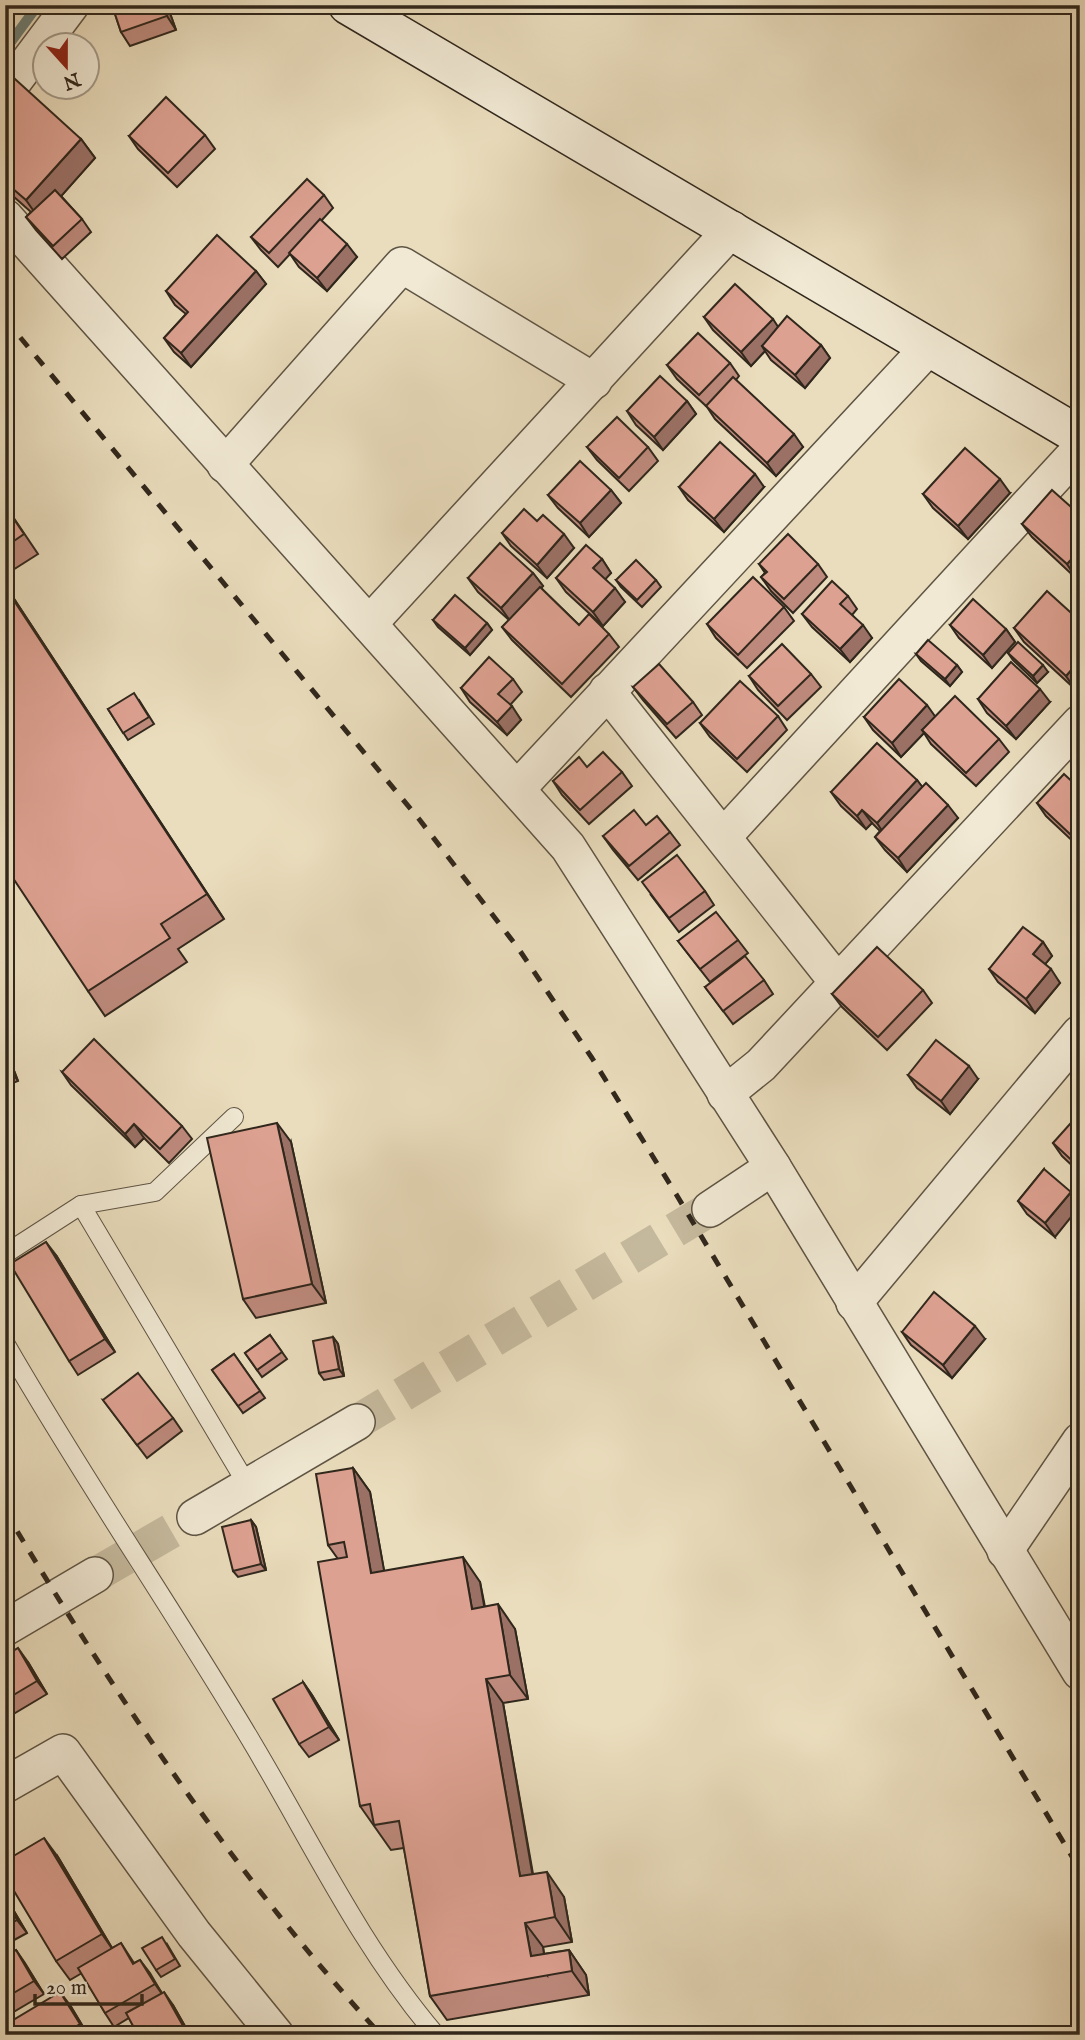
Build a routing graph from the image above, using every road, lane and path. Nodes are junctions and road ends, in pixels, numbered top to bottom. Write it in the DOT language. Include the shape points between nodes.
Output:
graph roads {
  1 [pos="71,5"];
  2 [pos="348,5"];
  3 [pos="5,93"];
  4 [pos="5,217"];
  5 [pos="732,229"];
  6 [pos="927,349"];
  7 [pos="594,381"];
  8 [pos="1080,436"];
  9 [pos="1080,449"];
  10 [pos="225,465"];
  11 [pos="369,624"];
  12 [pos="607,691"];
  13 [pos="1080,723"];
  14 [pos="518,788"];
  15 [pos="724,836"];
  16 [pos="838,983"];
  17 [pos="1080,1033"];
  18 [pos="725,1094"];
  19 [pos="234,1117"];
  20 [pos="773,1167"];
  21 [pos="81,1205"];
  22 [pos="710,1209"];
  23 [pos="5,1254"];
  24 [pos="854,1303"];
  25 [pos="5,1343"];
  26 [pos="357,1422"];
  27 [pos="1080,1441"];
  28 [pos="248,1486"];
  29 [pos="195,1517"];
  30 [pos="1005,1551"];
  31 [pos="95,1575"];
  32 [pos="5,1628"];
  33 [pos="1080,1672"];
  34 [pos="5,1785"];
  35 [pos="276,2035"];
  36 [pos="436,2035"];
  1 -- 3 [label="street"];
  2 -- 5 [label="street"];
  4 -- 10 [label="street"];
  5 -- 6 [label="street"];
  5 -- 7 [label="street"];
  6 -- 8 [label="street"];
  6 -- 12 [label="street"];
  7 -- 10 [label="street" via="402,265"];
  7 -- 11 [label="street"];
  9 -- 15 [label="street"];
  10 -- 11 [label="street"];
  11 -- 14 [label="street"];
  12 -- 14 [label="street"];
  12 -- 15 [label="street"];
  13 -- 16 [label="street"];
  14 -- 18 [label="street" via="568,847"];
  15 -- 16 [label="street"];
  16 -- 18 [label="street" via="761,1065"];
  17 -- 24 [label="street"];
  18 -- 20 [label="street"];
  19 -- 21 [label="lane" via="155,1192"];
  20 -- 22 [label="street"];
  20 -- 24 [label="street"];
  21 -- 23 [label="lane"];
  21 -- 28 [label="lane"];
  24 -- 30 [label="street"];
  25 -- 36 [label="lane" via="253,1743 362,1934 400,1992"];
  26 -- 28 [label="street"];
  27 -- 30 [label="street"];
  28 -- 29 [label="street"];
  30 -- 33 [label="street"];
  31 -- 32 [label="street"];
  34 -- 35 [label="street" via="63,1752 187,1924"];
}
